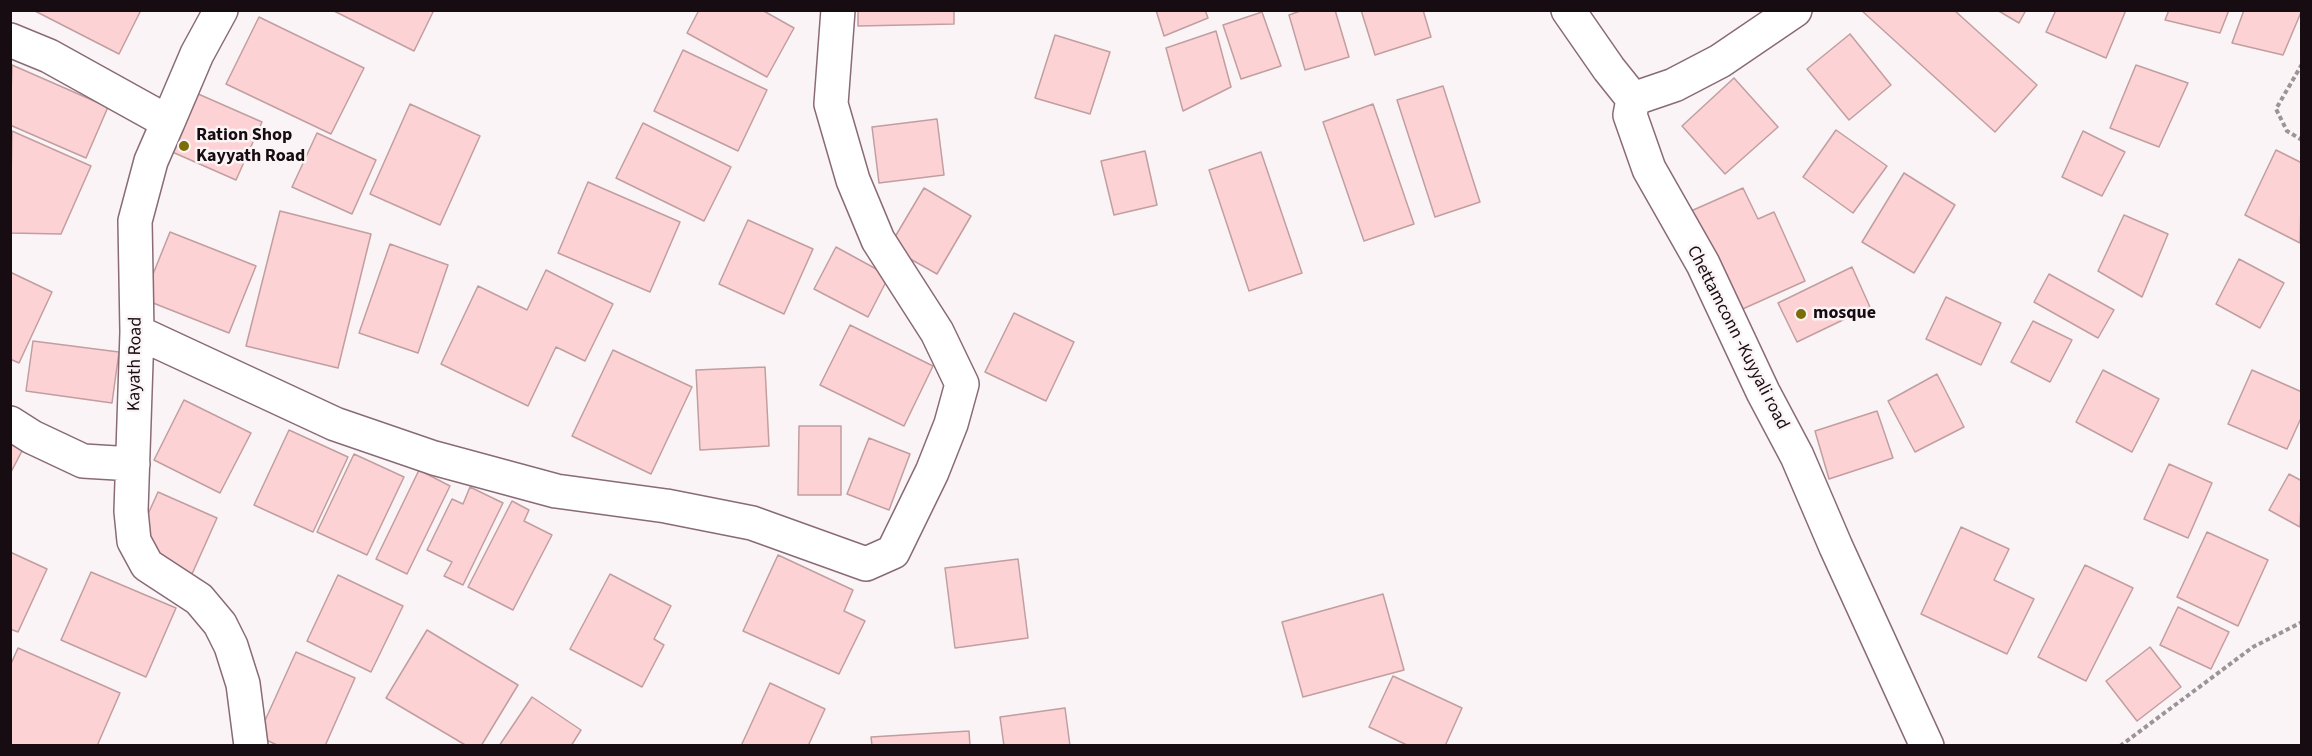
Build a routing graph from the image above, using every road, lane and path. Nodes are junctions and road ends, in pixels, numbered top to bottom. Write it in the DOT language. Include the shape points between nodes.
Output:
graph roads {
  1 [pos="221,10"];
  2 [pos="837,10"];
  3 [pos="1568,10"];
  4 [pos="1795,10"];
  5 [pos="10,40"];
  6 [pos="2301,64"];
  7 [pos="1633,99"];
  8 [pos="168,122"];
  9 [pos="2301,140"];
  10 [pos="137,332"];
  11 [pos="10,423"];
  12 [pos="133,464"];
  13 [pos="2301,622"];
  14 [pos="251,746"];
  15 [pos="1927,746"];
  16 [pos="2120,746"];
  1 -- 8 [label="street, Kayath Road" via="196,54"];
  2 -- 10 [label="street" via="831,104 853,180 878,240 937,332 962,384 932,472 893,552 866,564 752,523 556,491 434,458 335,424"];
  3 -- 7 [label="street"];
  4 -- 7 [label="street" via="1720,61 1674,85"];
  5 -- 8 [label="street" via="49,56"];
  6 -- 9 [label="path" via="2276,109 2287,131"];
  7 -- 15 [label="street, Chettamconn -Kuyyali road" via="1633,130 1649,169 1703,264 1762,392 1797,456"];
  8 -- 10 [label="street, Kayath Road" via="151,161 135,221"];
  10 -- 12 [label="street, Kayath Road"];
  11 -- 12 [label="street" via="83,460"];
  12 -- 14 [label="street, Kayath Road" via="134,541 147,565 198,599 220,624 243,684"];
  13 -- 16 [label="path" via="2253,647"];
}
